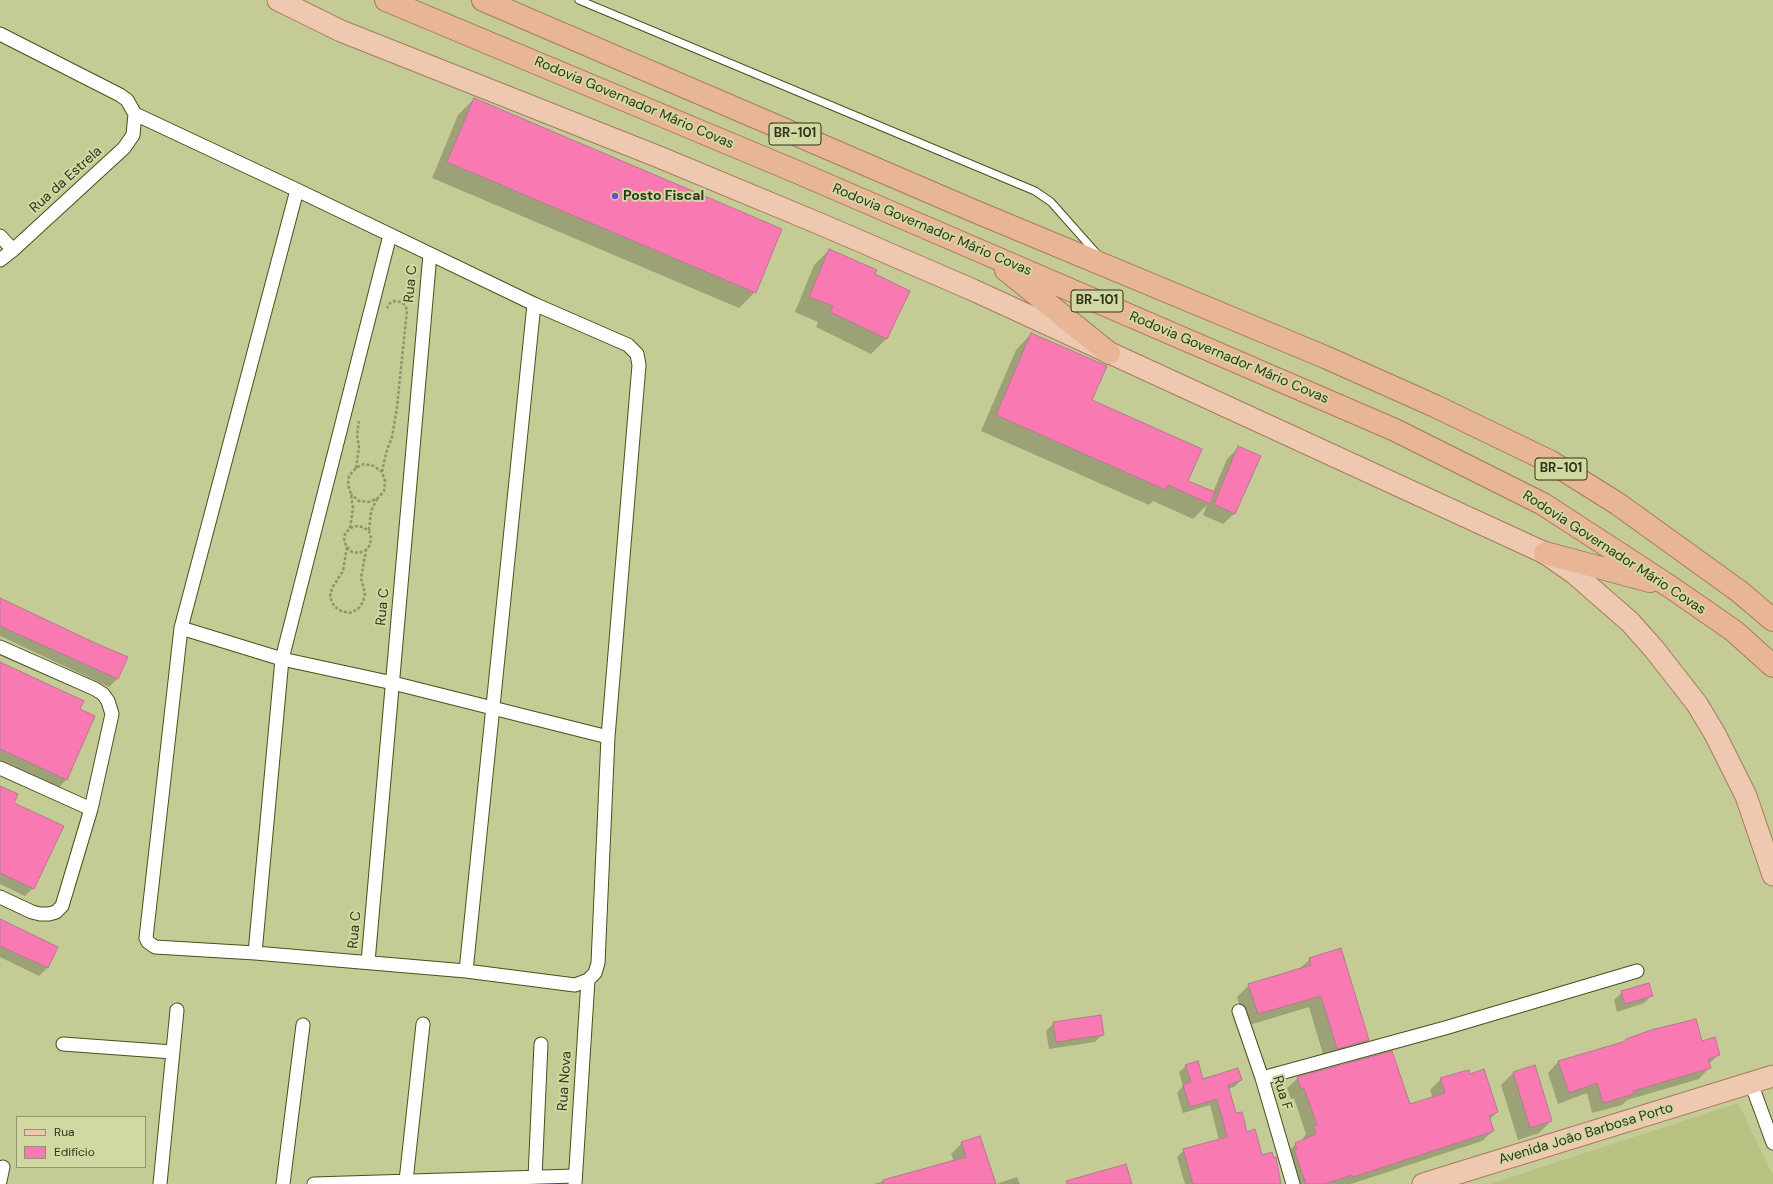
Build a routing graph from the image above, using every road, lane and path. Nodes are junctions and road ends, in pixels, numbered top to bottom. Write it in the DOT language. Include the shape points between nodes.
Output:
graph roads {
  1 [pos="278,0"];
  2 [pos="386,0"];
  3 [pos="483,0"];
  4 [pos="579,0"];
  5 [pos="0,34"];
  6 [pos="135,114"];
  7 [pos="297,190"];
  8 [pos="390,235"];
  9 [pos="0,236"];
  10 [pos="13,250"];
  11 [pos="983,252"];
  12 [pos="430,254"];
  13 [pos="0,260"];
  14 [pos="1108,267"];
  15 [pos="534,304"];
  16 [pos="385,315"];
  17 [pos="1109,353"];
  18 [pos="360,415"];
  19 [pos="356,468"];
  20 [pos="382,472"];
  21 [pos="351,494"];
  22 [pos="378,498"];
  23 [pos="350,528"];
  24 [pos="369,531"];
  25 [pos="347,547"];
  26 [pos="366,550"];
  27 [pos="1545,553"];
  28 [pos="1669,586"];
  29 [pos="1773,620"];
  30 [pos="181,628"];
  31 [pos="0,647"];
  32 [pos="282,659"];
  33 [pos="1773,666"];
  34 [pos="392,683"];
  35 [pos="493,707"];
  36 [pos="608,737"];
  37 [pos="0,768"];
  38 [pos="91,809"];
  39 [pos="1773,875"];
  40 [pos="0,897"];
  41 [pos="255,953"];
  42 [pos="368,962"];
  43 [pos="466,971"];
  44 [pos="1637,971"];
  45 [pos="588,980"];
  46 [pos="177,1010"];
  47 [pos="1239,1011"];
  48 [pos="423,1024"];
  49 [pos="302,1025"];
  50 [pos="63,1044"];
  51 [pos="540,1044"];
  52 [pos="173,1052"];
  53 [pos="1262,1078"];
  54 [pos="1758,1081"];
  55 [pos="1773,1143"];
  56 [pos="4,1167"];
  57 [pos="535,1177"];
  58 [pos="575,1180"];
  59 [pos="0,1181"];
  60 [pos="406,1181"];
  61 [pos="160,1184"];
  62 [pos="283,1184"];
  63 [pos="314,1184"];
  64 [pos="1293,1184"];
  65 [pos="1423,1184"];
  1 -- 17 [label="main road" via="341,31 825,226"];
  2 -- 11 [label="highway, Rodovia Governador Mário Covas / BR-101" via="702,131"];
  3 -- 14 [label="highway, BR-101"];
  4 -- 14 [label="lane" via="1035,191 1068,219"];
  5 -- 6 [label="street" via="120,95 127,100"];
  6 -- 7 [label="street"];
  6 -- 10 [label="street, Rua da Estrela" via="133,135 124,148"];
  7 -- 8 [label="street"];
  7 -- 30 [label="street"];
  8 -- 12 [label="street"];
  8 -- 32 [label="street"];
  9 -- 10 [label="street"];
  10 -- 13 [label="street, Rua da Estrela"];
  11 -- 17 [label="highway"];
  11 -- 28 [label="highway, Rodovia Governador Mário Covas / BR-101" via="1395,430 1543,504"];
  12 -- 15 [label="street"];
  12 -- 34 [label="street, Rua C"];
  14 -- 29 [label="highway, BR-101" via="1325,357 1551,462 1670,540"];
  15 -- 35 [label="street"];
  15 -- 36 [label="street" via="628,345 637,354 639,365"];
  16 -- 20 [label="path" via="390,303 395,301 401,302 407,310 397,407"];
  17 -- 27 [label="main road"];
  18 -- 19 [label="path"];
  19 -- 20 [label="path" via="364,464 374,466"];
  19 -- 21 [label="path" via="349,476"];
  20 -- 22 [label="path" via="385,481 384,491"];
  21 -- 22 [label="path" via="359,501 369,502"];
  21 -- 23 [label="path"];
  22 -- 24 [label="path" via="371,511"];
  23 -- 24 [label="path" via="363,527"];
  23 -- 25 [label="path" via="345,534 344,541"];
  24 -- 26 [label="path" via="370,545"];
  25 -- 26 [label="path" via="352,552"];
  25 -- 26 [label="path" via="343,571 332,588 330,597 334,606 350,613 358,609 363,602 365,593 361,578"];
  27 -- 28 [label="highway"];
  27 -- 39 [label="main road" via="1575,574 1630,622 1654,648 1697,704 1746,796"];
  28 -- 33 [label="highway, Rodovia Governador Mário Covas / BR-101" via="1734,631"];
  30 -- 32 [label="street"];
  30 -- 41 [label="street" via="146,938 155,948"];
  31 -- 38 [label="street" via="95,689 108,701 112,714 111,723"];
  32 -- 34 [label="street"];
  32 -- 41 [label="street"];
  34 -- 35 [label="street"];
  34 -- 42 [label="street, Rua C"];
  35 -- 36 [label="street"];
  35 -- 43 [label="street"];
  36 -- 45 [label="street" via="598,962 595,973"];
  37 -- 38 [label="street"];
  38 -- 40 [label="street" via="62,906 56,912 32,912"];
  41 -- 42 [label="street"];
  42 -- 43 [label="street"];
  43 -- 45 [label="street" via="575,985"];
  44 -- 53 [label="street" via="1445,1028"];
  45 -- 58 [label="street, Rua Nova"];
  46 -- 52 [label="street"];
  47 -- 53 [label="street, Rua F"];
  48 -- 60 [label="street"];
  49 -- 62 [label="street"];
  50 -- 52 [label="street"];
  51 -- 57 [label="street"];
  52 -- 61 [label="street"];
  53 -- 64 [label="street, Rua F"];
  54 -- 55 [label="street"];
  54 -- 65 [label="main road, Avenida João Barbosa Porto"];
  56 -- 59 [label="street"];
  57 -- 58 [label="street"];
  57 -- 60 [label="street"];
  60 -- 63 [label="street"];
}
